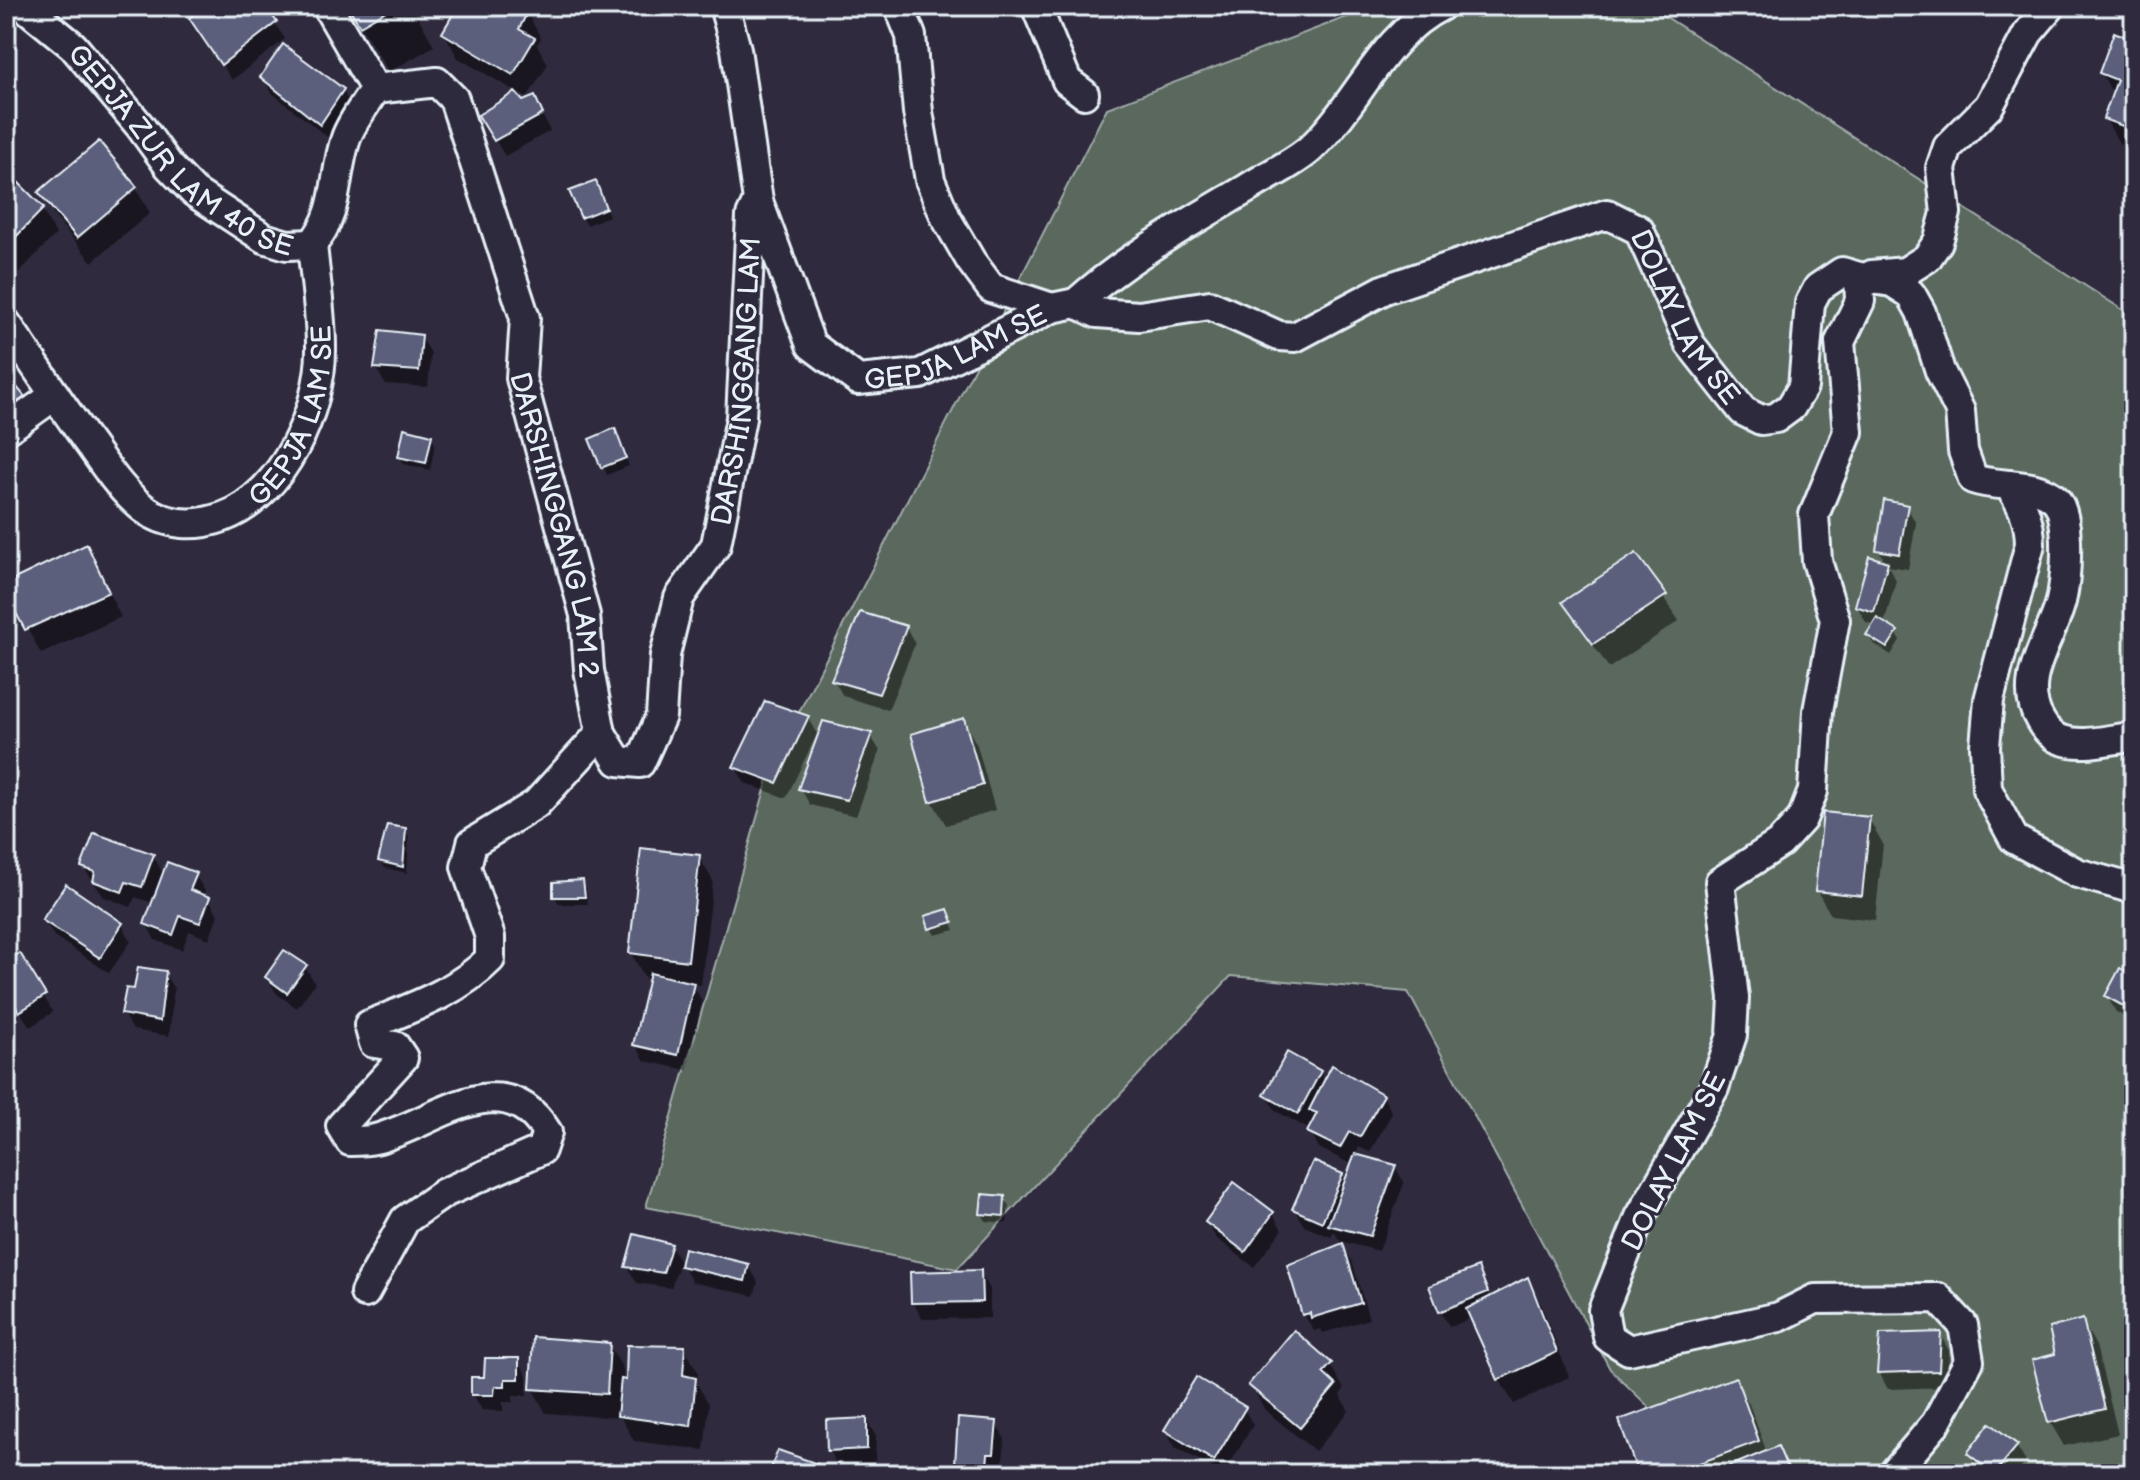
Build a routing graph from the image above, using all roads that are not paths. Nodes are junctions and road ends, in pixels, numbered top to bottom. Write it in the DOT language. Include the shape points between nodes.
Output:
graph roads {
  1 [pos="24,6"];
  2 [pos="327,6"];
  3 [pos="724,6"];
  4 [pos="899,6"];
  5 [pos="1036,6"];
  6 [pos="1441,6"];
  7 [pos="2051,6"];
  8 [pos="375,89"];
  9 [pos="1084,94"];
  10 [pos="758,201"];
  11 [pos="312,244"];
  12 [pos="1859,277"];
  13 [pos="1064,305"];
  14 [pos="6,323"];
  15 [pos="55,395"];
  16 [pos="6,430"];
  17 [pos="2009,485"];
  18 [pos="601,733"];
  19 [pos="2134,737"];
  20 [pos="2134,889"];
  21 [pos="365,1293"];
  22 [pos="1893,1474"];
  1 -- 11 [label="street, GEPJA ZUR LAM 40 SE" via="73,46 194,192 264,238 287,245"];
  2 -- 8 [label="street"];
  3 -- 10 [label="street, GEPJA LAM SE" via="736,49"];
  4 -- 13 [label="street" via="911,36 930,180 946,218 991,288"];
  5 -- 9 [label="street" via="1067,81"];
  6 -- 13 [label="street" via="1422,15 1376,65 1309,150"];
  7 -- 12 [label="street" via="2021,43 1989,106 1948,147 1941,168 1946,213 1927,258 1905,272"];
  8 -- 11 [label="street" via="347,134 331,211"];
  8 -- 18 [label="street, DARSHINGGANG LAM 2" via="437,82 454,99 525,318 521,378 585,615"];
  10 -- 13 [label="street, GEPJA LAM SE" via="811,345 858,380 920,374"];
  10 -- 18 [label="street, DARSHINGGANG LAM" via="751,216 741,418 716,545 679,598 665,655 661,716 640,763 618,761"];
  11 -- 15 [label="street, GEPJA LAM SE" via="321,349 314,391 285,465 238,511 188,524 165,521 143,508 116,481"];
  12 -- 13 [label="street, DOLAY LAM SE" via="1842,272 1818,288 1810,303 1803,387 1784,413 1761,420 1743,411 1690,344 1639,230 1607,214 1385,289 1295,337 1279,336 1210,305 1139,316"];
  12 -- 17 [label="street" via="1892,282 1911,294 1960,411 1963,451 1973,479"];
  12 -- 22 [label="street, DOLAY LAM SE" via="1860,301 1840,342 1848,432 1814,515 1817,561 1835,620 1818,711 1813,791 1802,819 1780,843 1720,882 1734,998 1732,1035 1714,1088 1640,1217 1603,1310 1608,1337 1629,1350 1779,1317 1815,1299 1938,1298 1963,1325 1969,1361 1936,1423"];
  14 -- 15 [label="street, GEPJA LAM SE"];
  15 -- 16 [label="street"];
  17 -- 19 [label="street" via="2053,497 2061,505 2067,540 2061,601 2033,674 2034,710 2060,740 2083,744"];
  17 -- 20 [label="street" via="2030,524 2030,544 1989,700 1987,789 2014,839 2077,873"];
  18 -- 21 [label="street" via="536,804 472,843 466,867 490,937 490,959 471,978 436,998 369,1025 374,1043 395,1046 403,1058 341,1126 350,1141 374,1140 479,1098 514,1100 537,1116 547,1132 541,1150 444,1193 405,1220"];
}
